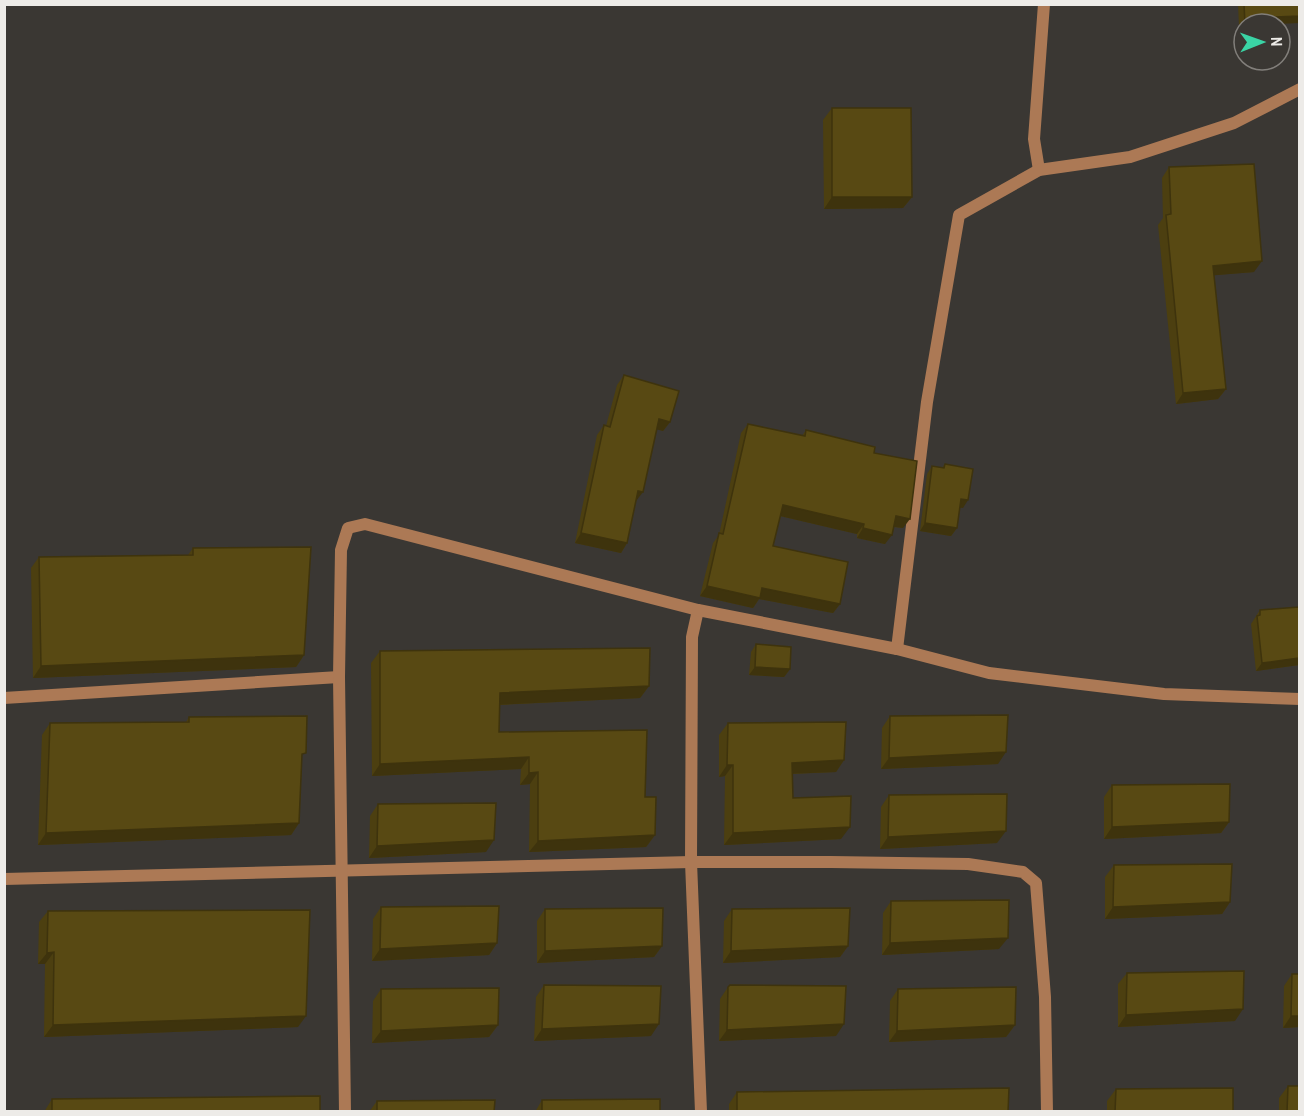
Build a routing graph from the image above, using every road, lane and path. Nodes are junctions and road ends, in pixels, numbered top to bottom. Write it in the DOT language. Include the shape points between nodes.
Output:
graph roads {
  1 [pos="1044,4"];
  2 [pos="1299,89"];
  3 [pos="1039,170"];
  4 [pos="698,610"];
  5 [pos="897,648"];
  6 [pos="339,677"];
  7 [pos="4,698"];
  8 [pos="1299,699"];
  9 [pos="691,862"];
  10 [pos="340,873"];
  11 [pos="4,879"];
  12 [pos="345,1112"];
  13 [pos="701,1112"];
  14 [pos="1047,1112"];
  1 -- 3 [label="street" via="1034,140"];
  2 -- 3 [label="street" via="1234,123 1130,157"];
  3 -- 5 [label="street" via="959,215 927,402"];
  4 -- 5 [label="street"];
  4 -- 6 [label="street" via="365,524 348,528 341,550"];
  4 -- 9 [label="street" via="692,637"];
  5 -- 8 [label="street" via="1001,675 1164,694"];
  6 -- 7 [label="street"];
  6 -- 10 [label="street"];
  9 -- 10 [label="street"];
  9 -- 13 [label="street"];
  9 -- 14 [label="street" via="968,864 1023,872 1036,883 1045,997"];
  10 -- 11 [label="street"];
  10 -- 12 [label="street"];
}
